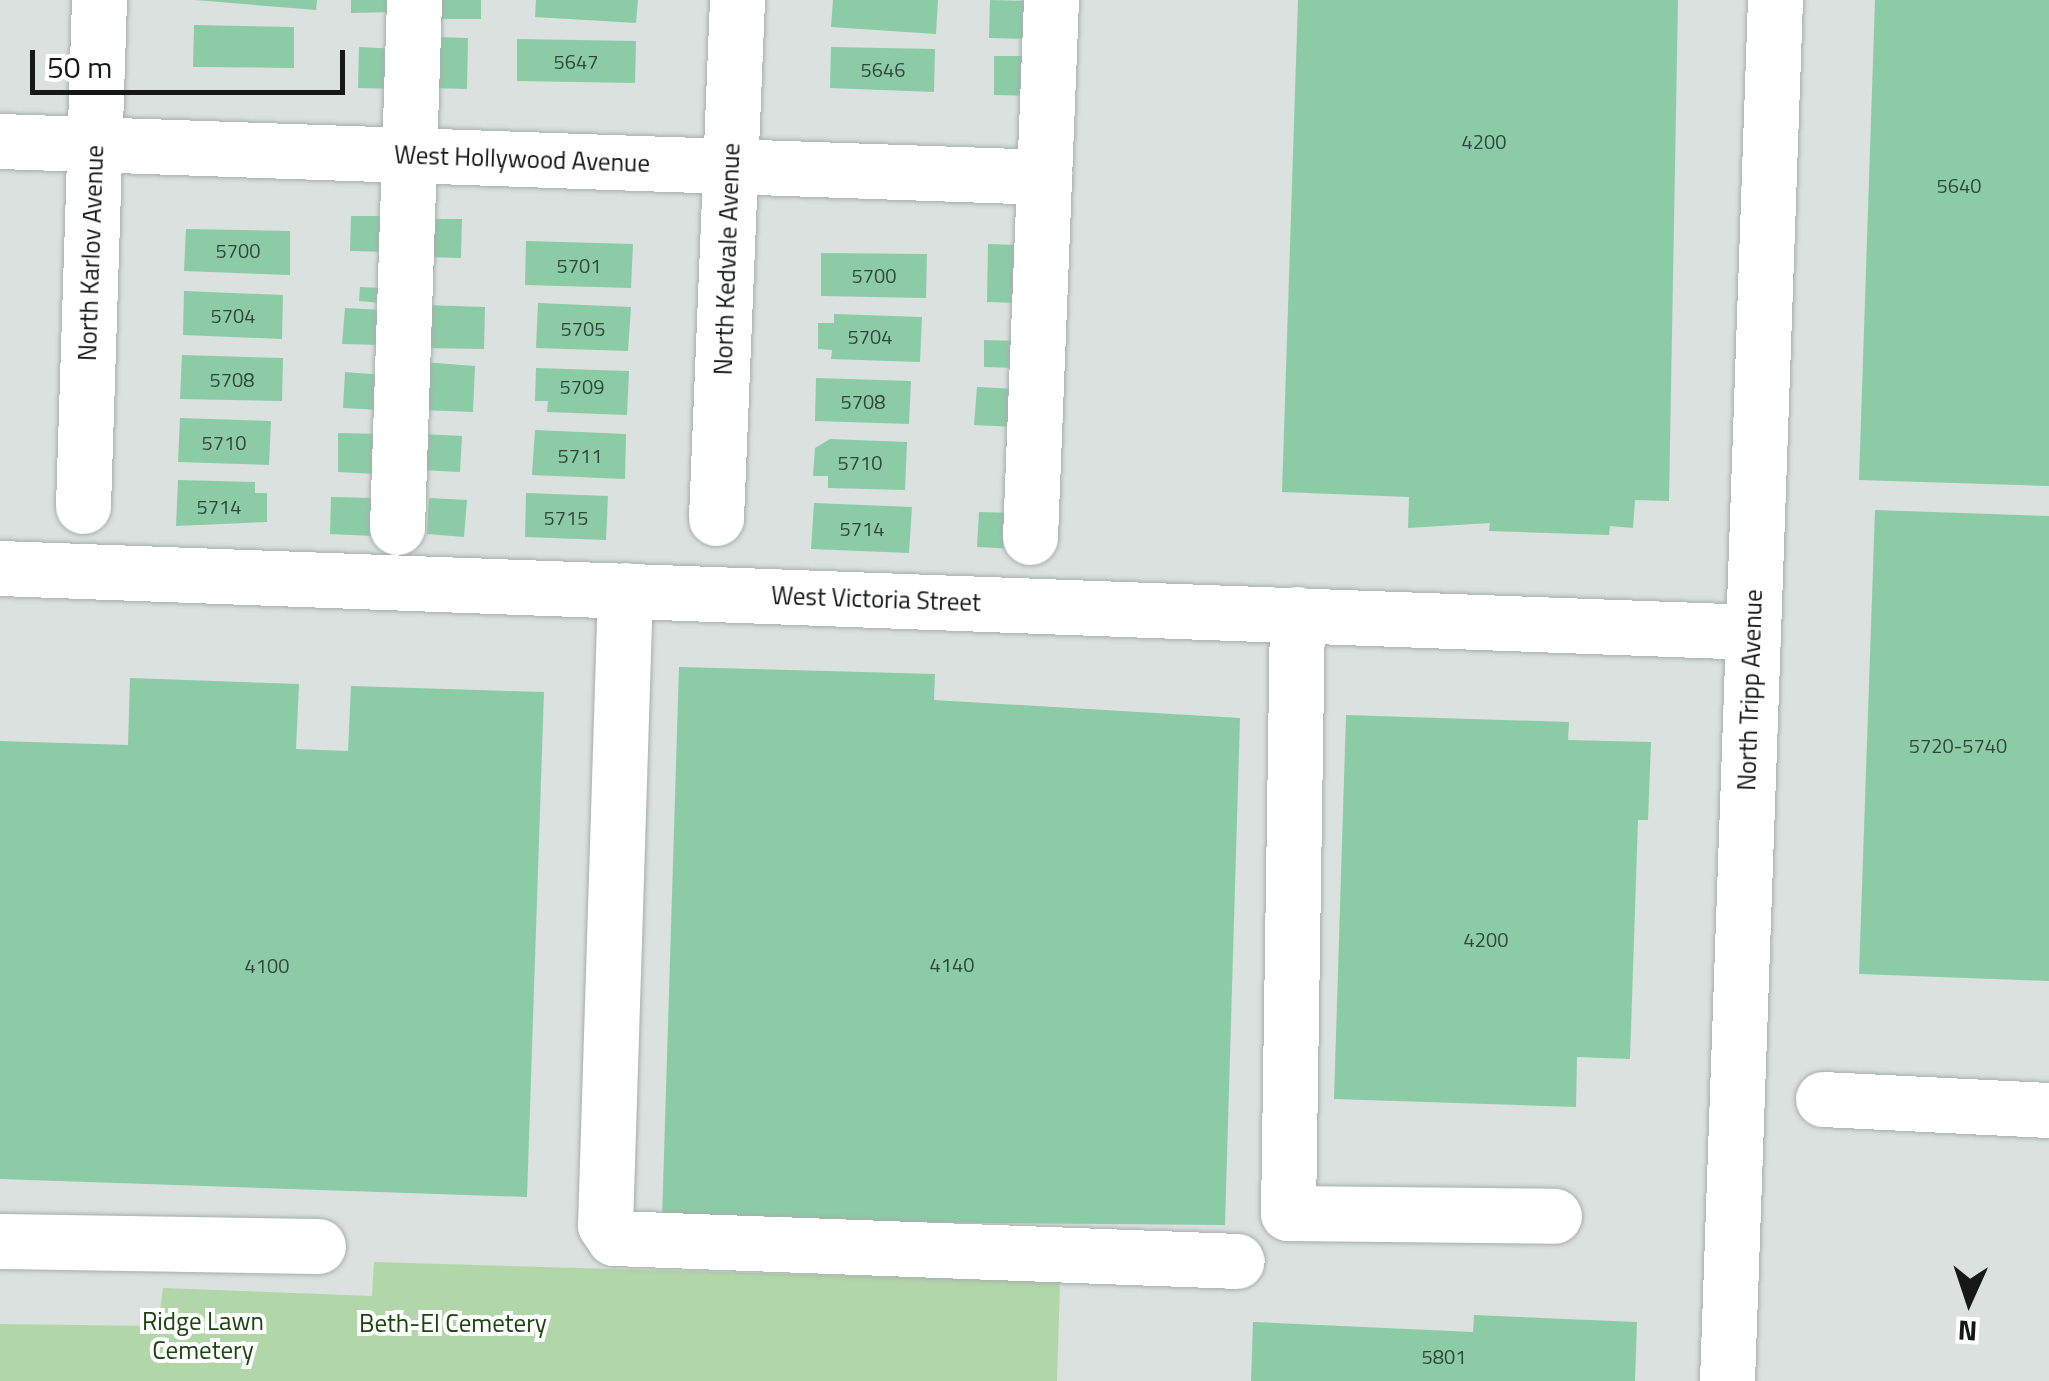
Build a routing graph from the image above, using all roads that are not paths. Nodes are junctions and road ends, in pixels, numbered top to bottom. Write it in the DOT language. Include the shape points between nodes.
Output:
graph roads {
  1 [pos="99,0"];
  2 [pos="414,0"];
  3 [pos="737,0"];
  4 [pos="1050,0"];
  5 [pos="1775,0"];
  6 [pos="0,141"];
  7 [pos="94,144"];
  8 [pos="409,155"];
  9 [pos="730,166"];
  10 [pos="1044,177"];
  11 [pos="84,506"];
  12 [pos="716,518"];
  13 [pos="397,526"];
  14 [pos="1030,537"];
  15 [pos="0,568"];
  16 [pos="624,590"];
  17 [pos="1296,614"];
  18 [pos="1752,632"];
  19 [pos="1824,1099"];
  20 [pos="2049,1110"];
  21 [pos="1554,1216"];
  22 [pos="0,1241"];
  23 [pos="318,1246"];
  24 [pos="1237,1261"];
  25 [pos="1726,1381"];
  1 -- 7 [label="street, North Karlov Avenue"];
  2 -- 8 [label="street"];
  3 -- 9 [label="street, North Kedvale Avenue"];
  4 -- 10 [label="street"];
  5 -- 18 [label="street, North Tripp Avenue"];
  6 -- 7 [label="street, West Hollywood Avenue"];
  7 -- 8 [label="street, West Hollywood Avenue"];
  7 -- 11 [label="street, North Karlov Avenue"];
  8 -- 9 [label="street, West Hollywood Avenue"];
  8 -- 13 [label="street"];
  9 -- 10 [label="street, West Hollywood Avenue"];
  9 -- 12 [label="street, North Kedvale Avenue"];
  10 -- 14 [label="street"];
  15 -- 16 [label="street, West Victoria Street"];
  16 -- 17 [label="street, West Victoria Street"];
  16 -- 24 [label="street" via="605,1225 614,1238"];
  17 -- 18 [label="street, West Victoria Street"];
  17 -- 21 [label="street" via="1288,1214"];
  18 -- 25 [label="street, North Tripp Avenue"];
  19 -- 20 [label="street"];
  22 -- 23 [label="street"];
}
